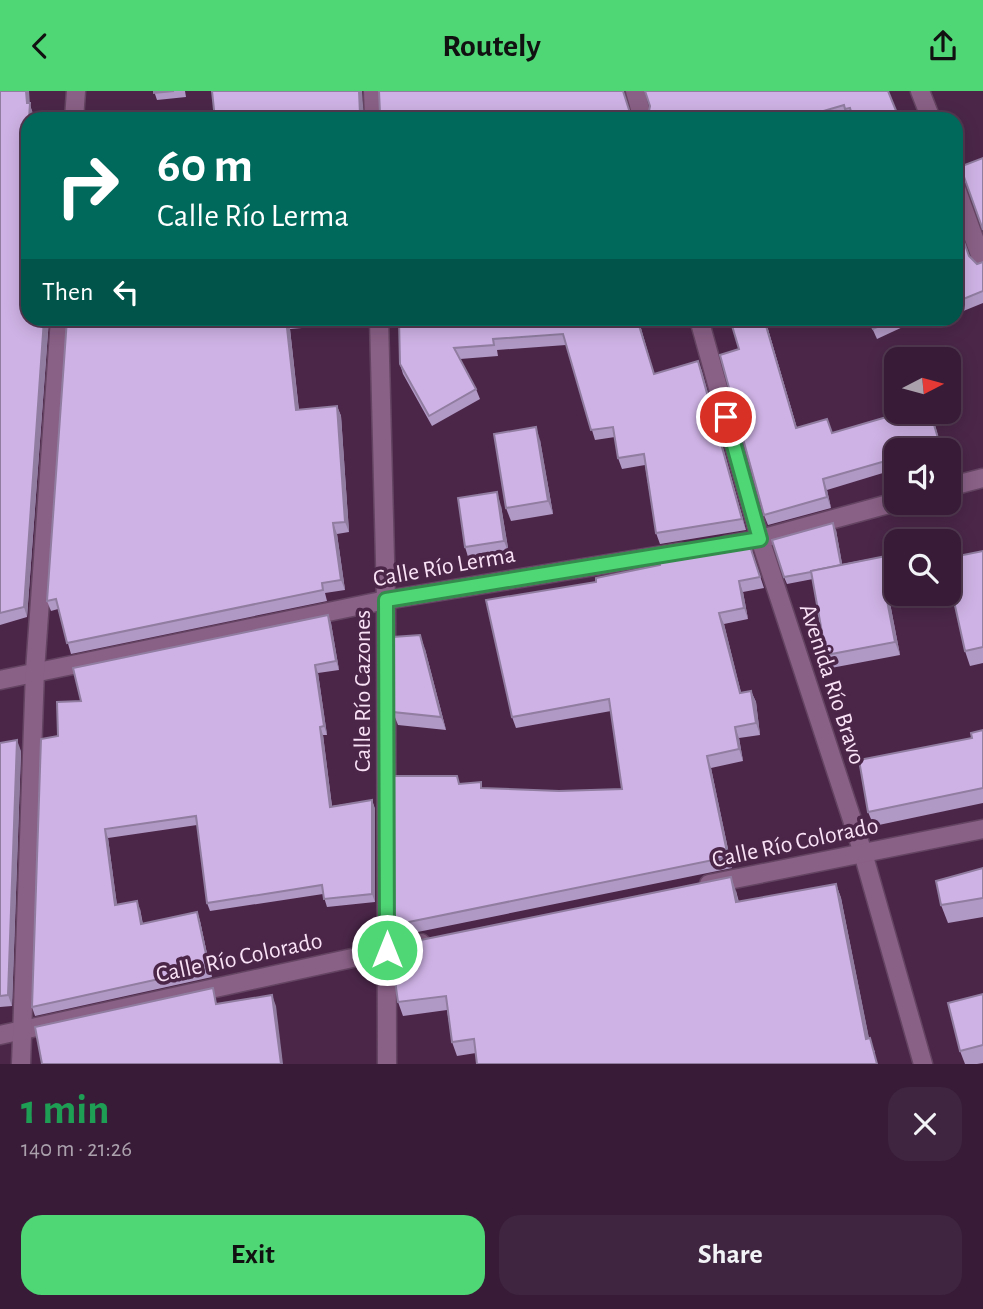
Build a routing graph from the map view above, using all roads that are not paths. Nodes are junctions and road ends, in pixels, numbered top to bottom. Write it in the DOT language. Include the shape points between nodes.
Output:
graph roads {
  1 [pos="76,91"];
  2 [pos="373,91"];
  3 [pos="635,91"];
  4 [pos="920,91"];
  5 [pos="74,112"];
  6 [pos="374,112"];
  7 [pos="641,112"];
  8 [pos="928,112"];
  9 [pos="963,207"];
  10 [pos="983,263"];
  11 [pos="60,326"];
  12 [pos="379,326"];
  13 [pos="701,326"];
  14 [pos="983,478"];
  15 [pos="961,484"];
  16 [pos="884,505"];
  17 [pos="760,539"];
  18 [pos="386,600"];
  19 [pos="35,671"];
  20 [pos="0,680"];
  21 [pos="983,829"];
  22 [pos="863,853"];
  23 [pos="686,889"];
  24 [pos="441,939"];
  25 [pos="387,950"];
  26 [pos="22,1030"];
  27 [pos="0,1035"];
  28 [pos="21,1064"];
  29 [pos="387,1064"];
  30 [pos="923,1064"];
  1 -- 5 [label="street"];
  2 -- 6 [label="street"];
  3 -- 7 [label="street"];
  4 -- 8 [label="street"];
  9 -- 10 [label="street"];
  11 -- 19 [label="street"];
  12 -- 18 [label="street, Calle Río Cazones"];
  13 -- 17 [label="street, Avenida Río Bravo"];
  14 -- 15 [label="street"];
  16 -- 17 [label="street, Calle Río Lerma"];
  17 -- 18 [label="street, Calle Río Lerma"];
  17 -- 22 [label="street, Avenida Río Bravo"];
  18 -- 19 [label="street, Calle Río Lerma"];
  18 -- 25 [label="street, Calle Río Cazones"];
  19 -- 20 [label="street, Calle Río Lerma"];
  19 -- 26 [label="street"];
  21 -- 22 [label="street, Calle Río Colorado"];
  22 -- 23 [label="street, Calle Río Colorado"];
  22 -- 30 [label="street, Avenida Río Bravo"];
  24 -- 25 [label="street, Calle Río Colorado"];
  25 -- 26 [label="street, Calle Río Colorado"];
  25 -- 29 [label="street, Calle Río Cazones"];
  26 -- 27 [label="street, Calle Río Colorado"];
  26 -- 28 [label="street"];
}
